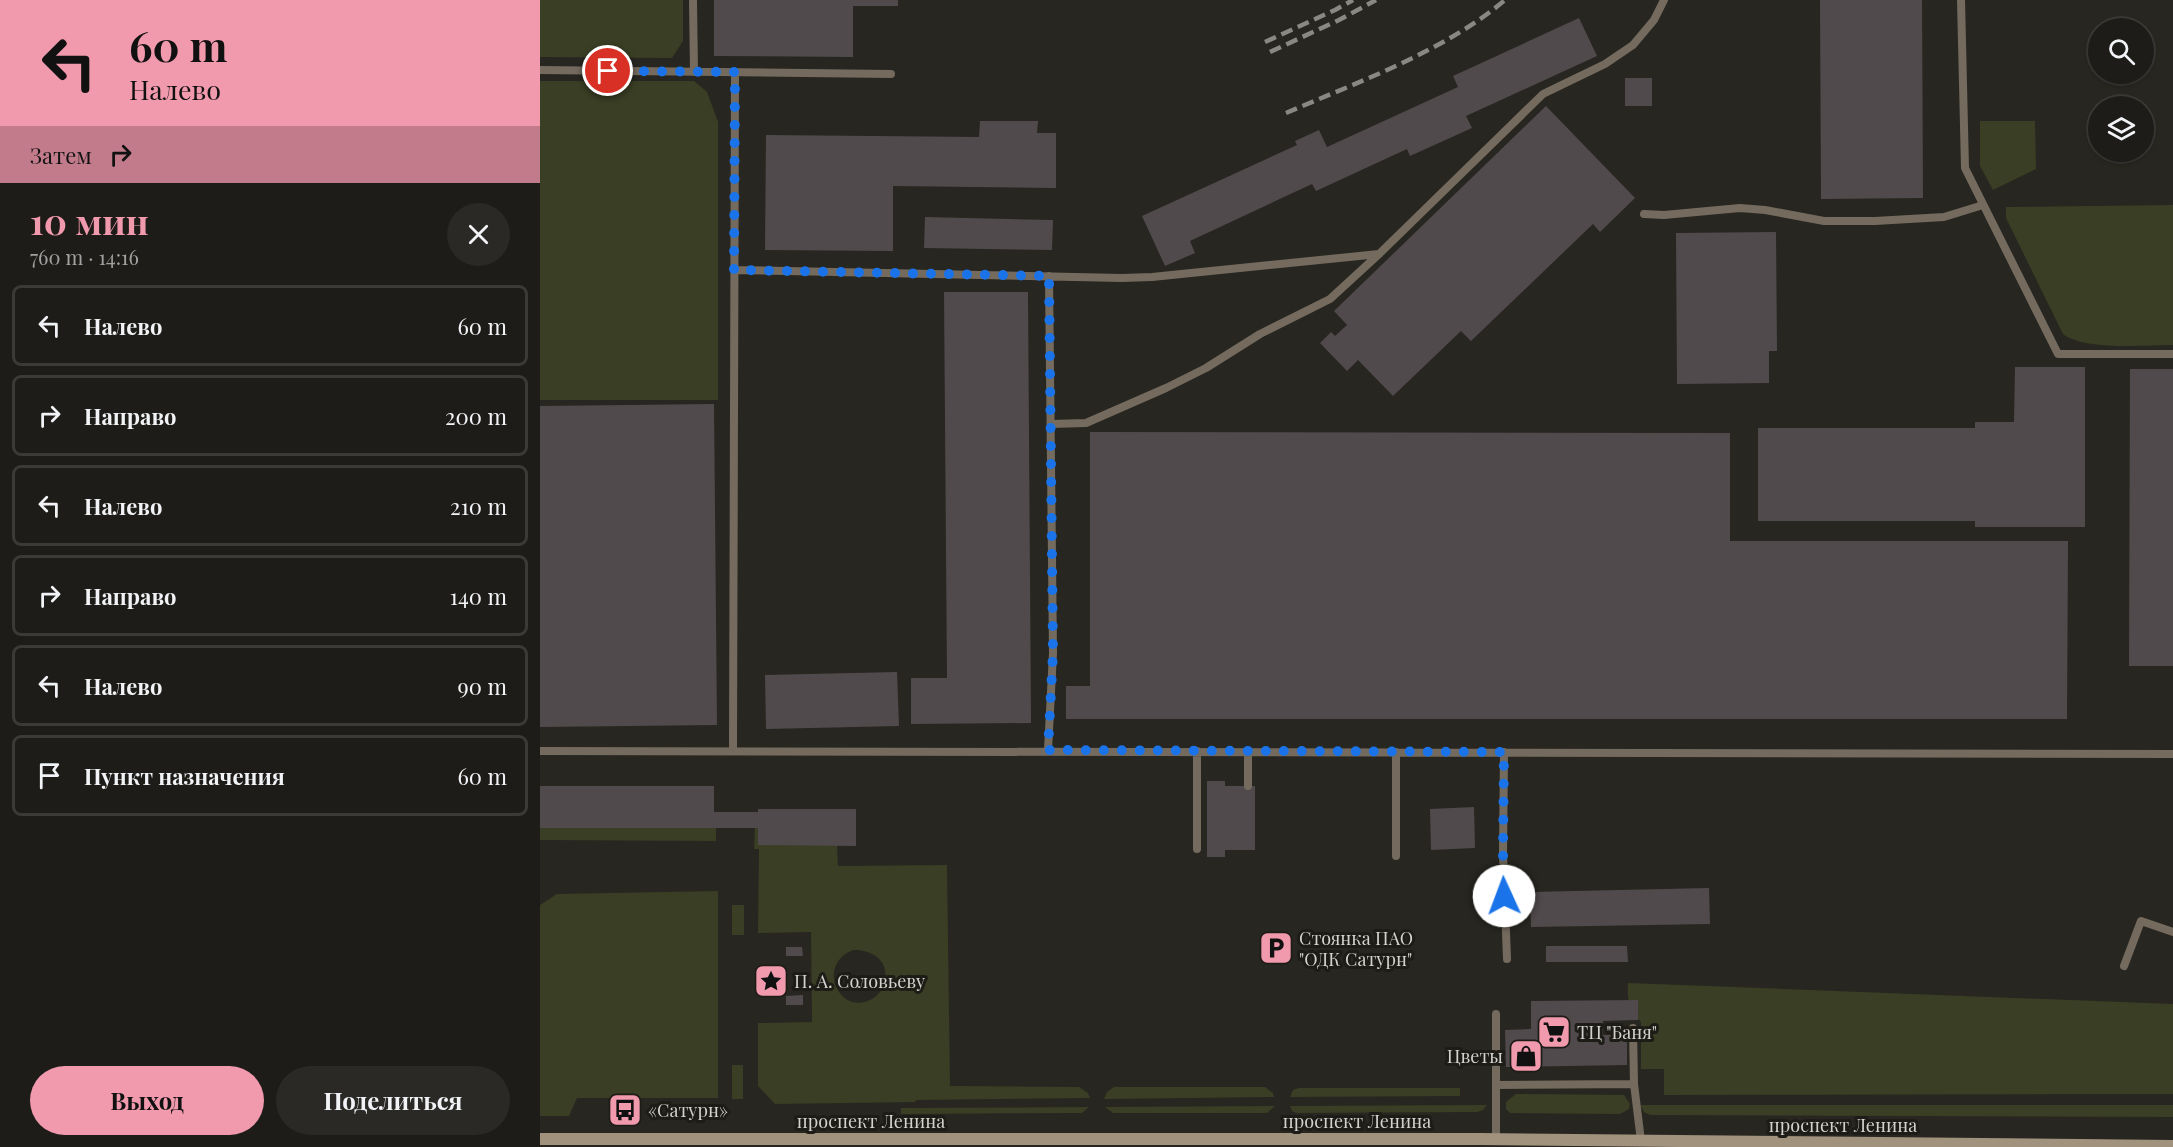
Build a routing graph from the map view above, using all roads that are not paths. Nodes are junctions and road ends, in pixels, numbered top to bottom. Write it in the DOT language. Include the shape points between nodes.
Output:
graph roads {
  1 [pos="693,0"];
  2 [pos="1664,0"];
  3 [pos="1961,0"];
  4 [pos="540,70"];
  5 [pos="694,72"];
  6 [pos="735,72"];
  7 [pos="891,74"];
  8 [pos="1983,205"];
  9 [pos="1644,214"];
  10 [pos="1379,254"];
  11 [pos="734,270"];
  12 [pos="1049,276"];
  13 [pos="2173,354"];
  14 [pos="1051,424"];
  15 [pos="734,750"];
  16 [pos="1048,750"];
  17 [pos="540,751"];
  18 [pos="1197,751"];
  19 [pos="1248,751"];
  20 [pos="1396,752"];
  21 [pos="1504,752"];
  22 [pos="2173,754"];
  23 [pos="1248,786"];
  24 [pos="1197,849"];
  25 [pos="1396,856"];
  26 [pos="2173,932"];
  27 [pos="1507,959"];
  28 [pos="2124,966"];
  29 [pos="1496,1014"];
  30 [pos="1633,1028"];
  31 [pos="1634,1084"];
  32 [pos="1496,1085"];
  33 [pos="540,1139"];
  34 [pos="1496,1140"];
  35 [pos="1641,1141"];
  36 [pos="733,1143"];
  37 [pos="1539,1143"];
  38 [pos="1854,1145"];
  39 [pos="2173,1146"];
  1 -- 5 [label="lane"];
  2 -- 10 [label="lane" via="1654,20 1633,45 1605,64 1543,94"];
  3 -- 8 [label="lane" via="1965,168"];
  4 -- 5 [label="lane"];
  5 -- 6 [label="lane"];
  6 -- 7 [label="lane"];
  6 -- 11 [label="lane"];
  8 -- 9 [label="lane" via="1944,217 1875,221 1824,221 1740,208"];
  8 -- 13 [label="lane" via="2058,354"];
  10 -- 12 [label="lane" via="1152,277"];
  10 -- 14 [label="lane" via="1330,299 1260,334 1206,368 1086,423"];
  11 -- 12 [label="lane"];
  11 -- 15 [label="lane"];
  12 -- 14 [label="lane"];
  14 -- 16 [label="lane" via="1053,653"];
  15 -- 16 [label="lane"];
  15 -- 17 [label="lane"];
  16 -- 18 [label="lane"];
  18 -- 19 [label="lane"];
  18 -- 24 [label="lane"];
  19 -- 20 [label="lane"];
  19 -- 23 [label="lane"];
  20 -- 21 [label="lane"];
  20 -- 25 [label="lane"];
  21 -- 22 [label="lane"];
  21 -- 27 [label="lane"];
  26 -- 28 [label="lane" via="2141,921"];
  29 -- 32 [label="lane"];
  30 -- 31 [label="lane"];
  31 -- 32 [label="lane"];
  31 -- 35 [label="lane"];
  32 -- 34 [label="lane"];
  33 -- 36 [label="main road, проспект Ленина"];
  34 -- 36 [label="main road, проспект Ленина"];
  34 -- 37 [label="main road, проспект Ленина"];
  35 -- 37 [label="main road, проспект Ленина"];
  35 -- 38 [label="main road, проспект Ленина"];
  38 -- 39 [label="main road, проспект Ленина"];
}
